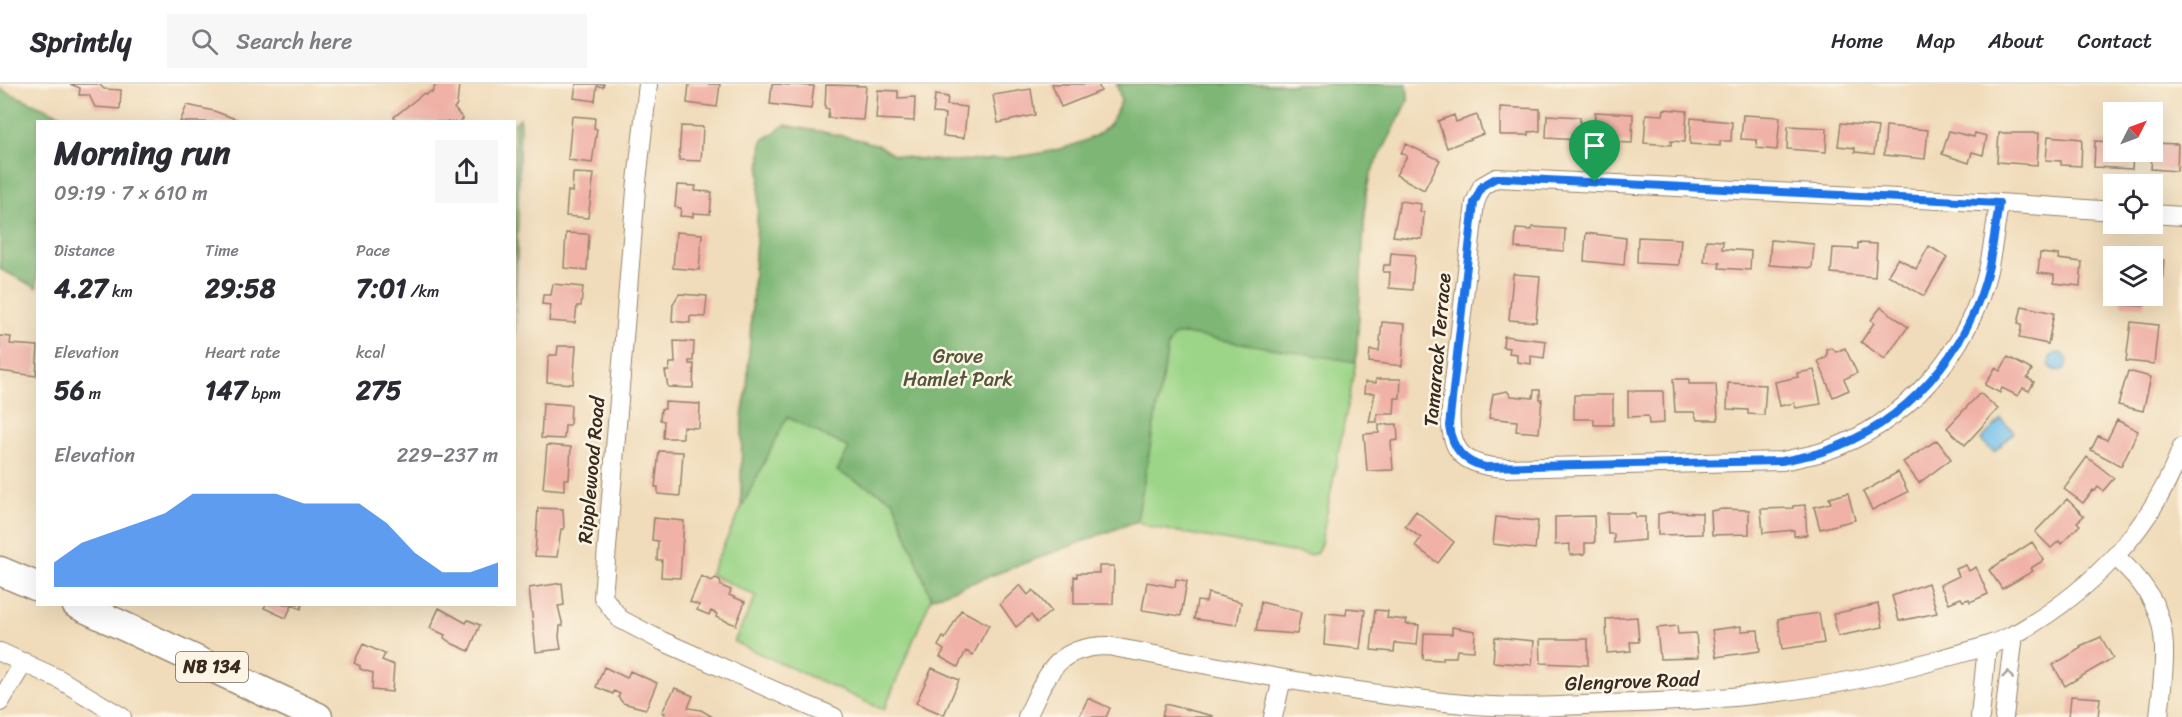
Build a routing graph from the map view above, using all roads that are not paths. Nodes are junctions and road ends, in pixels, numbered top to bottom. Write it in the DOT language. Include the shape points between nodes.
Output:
graph roads {
  1 [pos="648,84"];
  2 [pos="1999,203"];
  3 [pos="2103,210"];
  4 [pos="2163,215"];
  5 [pos="2182,216"];
  6 [pos="2182,447"];
  7 [pos="2116,557"];
  8 [pos="0,571"];
  9 [pos="36,587"];
  10 [pos="80,606"];
  11 [pos="2014,634"];
  12 [pos="1987,646"];
  13 [pos="0,652"];
  14 [pos="24,662"];
  15 [pos="1282,679"];
  16 [pos="0,702"];
  17 [pos="1700,709"];
  18 [pos="122,717"];
  19 [pos="318,717"];
  20 [pos="834,717"];
  21 [pos="1027,717"];
  22 [pos="1274,717"];
  23 [pos="1980,717"];
  24 [pos="2004,717"];
  25 [pos="2159,717"];
  1 -- 20 [label="street, Ripplewood Road" via="603,597 620,619"];
  2 -- 2 [label="street, Tamarack Terrace" via="1505,178 1488,181 1474,203 1451,407 1451,438 1474,464 1506,468 1782,461 1822,452 1857,437 1908,402 1951,356 1966,330 1989,267"];
  2 -- 3 [label="street, Tamarack Terrace"];
  4 -- 5 [label="street"];
  6 -- 7 [label="street, Glengrove Road" via="2160,494"];
  7 -- 11 [label="street, Glengrove Road" via="2070,597"];
  7 -- 25 [label="street" via="2143,585 2162,623 2165,655"];
  8 -- 9 [label="main road"];
  10 -- 19 [label="main road, NB 134"];
  11 -- 12 [label="street, Glengrove Road"];
  24 -- 11 [label="street, one-way"];
  12 -- 17 [label="street, Glengrove Road" via="1872,679"];
  12 -- 23 [label="street"];
  13 -- 14 [label="street"];
  14 -- 16 [label="street"];
  14 -- 18 [label="street"];
  15 -- 17 [label="street, Glengrove Road" via="1464,704"];
  15 -- 21 [label="street, Glengrove Road" via="1092,646 1067,653 1058,661"];
  15 -- 22 [label="street"];
}
